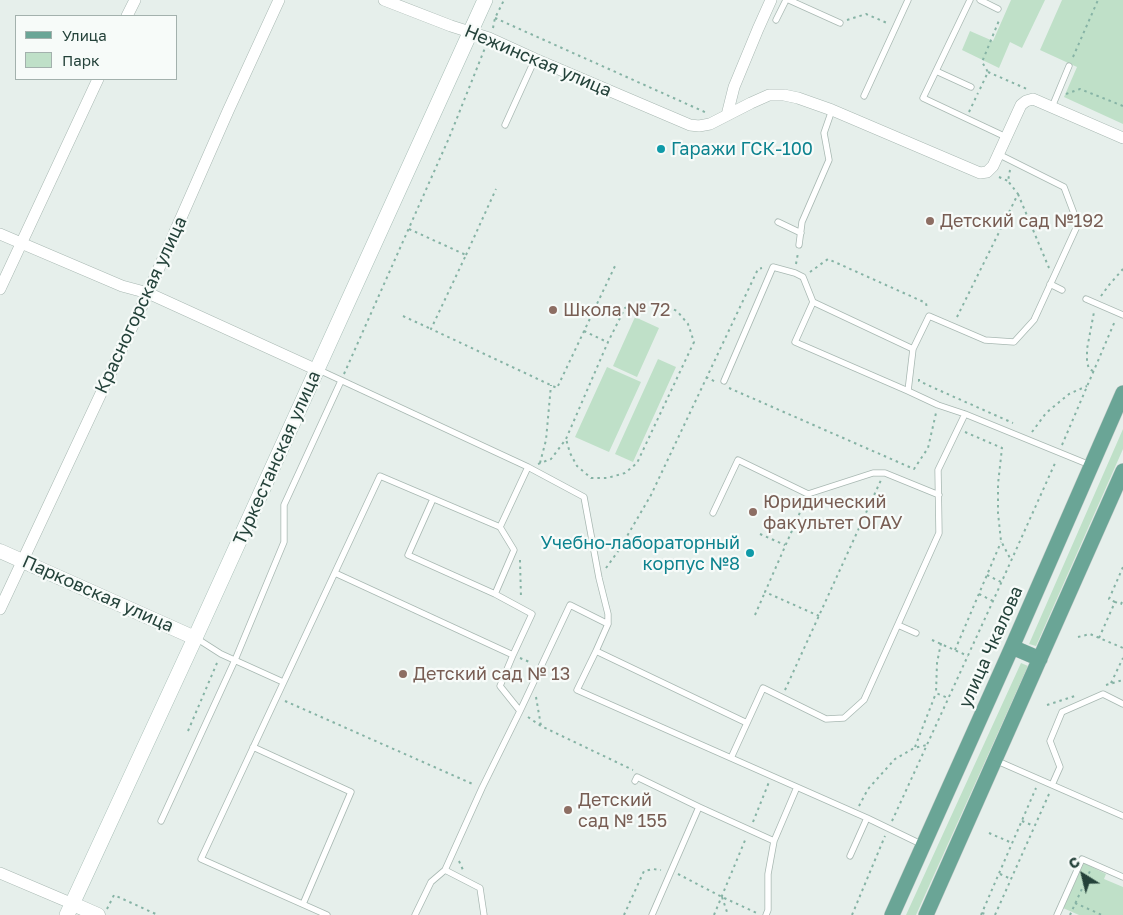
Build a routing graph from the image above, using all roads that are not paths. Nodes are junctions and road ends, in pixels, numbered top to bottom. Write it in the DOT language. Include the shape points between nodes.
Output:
graph roads {
  1 [pos="135,0"];
  2 [pos="279,0"];
  3 [pos="384,0"];
  4 [pos="485,0"];
  5 [pos="771,0"];
  6 [pos="787,0"];
  7 [pos="908,0"];
  8 [pos="970,0"];
  9 [pos="980,0"];
  10 [pos="1000,10"];
  11 [pos="128,15"];
  12 [pos="776,20"];
  13 [pos="840,23"];
  14 [pos="470,31"];
  15 [pos="535,59"];
  16 [pos="1069,66"];
  17 [pos="936,71"];
  18 [pos="98,80"];
  19 [pos="971,87"];
  20 [pos="864,96"];
  21 [pos="1054,102"];
  22 [pos="832,110"];
  23 [pos="727,116"];
  24 [pos="505,126"];
  25 [pos="1006,137"];
  26 [pos="1123,138"];
  27 [pos="998,154"];
  28 [pos="778,222"];
  29 [pos="801,233"];
  30 [pos="0,234"];
  31 [pos="22,243"];
  32 [pos="799,245"];
  33 [pos="1052,281"];
  34 [pos="0,289"];
  35 [pos="1062,290"];
  36 [pos="148,293"];
  37 [pos="1086,300"];
  38 [pos="813,302"];
  39 [pos="1121,314"];
  40 [pos="913,349"];
  41 [pos="317,370"];
  42 [pos="341,381"];
  43 [pos="724,381"];
  44 [pos="908,391"];
  45 [pos="1123,393"];
  46 [pos="965,414"];
  47 [pos="1092,466"];
  48 [pos="528,467"];
  49 [pos="1123,471"];
  50 [pos="939,496"];
  51 [pos="433,498"];
  52 [pos="713,513"];
  53 [pos="500,527"];
  54 [pos="0,551"];
  55 [pos="22,560"];
  56 [pos="335,573"];
  57 [pos="496,594"];
  58 [pos="0,609"];
  59 [pos="608,624"];
  60 [pos="898,625"];
  61 [pos="916,633"];
  62 [pos="195,638"];
  63 [pos="1012,647"];
  64 [pos="596,651"];
  65 [pos="513,655"];
  66 [pos="1040,659"];
  67 [pos="235,660"];
  68 [pos="283,682"];
  69 [pos="1123,704"];
  70 [pos="520,712"];
  71 [pos="747,722"];
  72 [pos="253,747"];
  73 [pos="731,758"];
  74 [pos="995,760"];
  75 [pos="635,782"];
  76 [pos="1052,785"];
  77 [pos="797,787"];
  78 [pos="699,807"];
  79 [pos="1122,814"];
  80 [pos="867,818"];
  81 [pos="161,821"];
  82 [pos="774,841"];
  83 [pos="923,845"];
  84 [pos="850,856"];
  85 [pos="445,870"];
  86 [pos="0,873"];
  87 [pos="1123,877"];
  88 [pos="303,904"];
  89 [pos="70,909"];
  90 [pos="102,913"];
  91 [pos="327,915"];
  92 [pos="415,915"];
  93 [pos="484,915"];
  94 [pos="652,915"];
  95 [pos="766,915"];
  96 [pos="892,915"];
  97 [pos="926,915"];
  98 [pos="1057,915"];
  1 -- 11 [label="street"];
  2 -- 36 [label="street, Красногорская улица"];
  3 -- 14 [label="street, Нежинская улица"];
  4 -- 14 [label="main road, Туркестанская улица"];
  5 -- 23 [label="street" via="734,87"];
  6 -- 12 [label="lane"];
  6 -- 13 [label="lane"];
  7 -- 20 [label="lane"];
  8 -- 17 [label="lane"];
  9 -- 10 [label="lane"];
  14 -- 15 [label="street, Нежинская улица"];
  14 -- 41 [label="main road, Туркестанская улица"];
  15 -- 23 [label="street, Нежинская улица" via="690,125 710,124"];
  15 -- 24 [label="lane"];
  16 -- 21 [label="lane"];
  17 -- 19 [label="lane"];
  17 -- 25 [label="lane" via="923,98"];
  18 -- 31 [label="street"];
  21 -- 25 [label="street" via="1026,101"];
  21 -- 26 [label="street"];
  22 -- 23 [label="street" via="784,95 769,96"];
  22 -- 27 [label="street" via="972,173 988,172"];
  22 -- 29 [label="lane" via="824,132 829,160 802,222"];
  25 -- 27 [label="street"];
  27 -- 33 [label="lane" via="1064,187 1078,224"];
  28 -- 29 [label="lane"];
  29 -- 32 [label="lane"];
  30 -- 31 [label="street"];
  31 -- 34 [label="street"];
  31 -- 36 [label="street" via="122,286"];
  33 -- 35 [label="lane"];
  33 -- 40 [label="lane" via="1034,320 1014,342 985,340 929,316"];
  36 -- 41 [label="street"];
  36 -- 55 [label="street, Красногорская улица"];
  37 -- 39 [label="lane"];
  38 -- 40 [label="lane"];
  38 -- 43 [label="lane" via="803,277 773,267"];
  38 -- 44 [label="lane" via="795,342"];
  40 -- 44 [label="lane"];
  41 -- 42 [label="lane"];
  41 -- 62 [label="main road, Туркестанская улица"];
  42 -- 48 [label="lane"];
  42 -- 67 [label="lane" via="284,505 284,542"];
  44 -- 46 [label="lane"];
  45 -- 47 [label="main road, улица Чкалова"];
  46 -- 47 [label="lane"];
  46 -- 50 [label="lane" via="938,470"];
  47 -- 63 [label="main road, улица Чкалова"];
  48 -- 53 [label="lane"];
  48 -- 59 [label="lane" via="584,497"];
  49 -- 66 [label="main road"];
  50 -- 52 [label="lane" via="884,473 873,473 808,494 738,460"];
  50 -- 60 [label="lane" via="939,533"];
  51 -- 53 [label="lane"];
  51 -- 56 [label="lane" via="380,476"];
  51 -- 57 [label="lane" via="408,555"];
  53 -- 57 [label="lane" via="514,550"];
  54 -- 55 [label="street, Парковская улица"];
  55 -- 58 [label="street, Красногорская улица"];
  55 -- 62 [label="street, Парковская улица"];
  56 -- 65 [label="lane"];
  56 -- 68 [label="lane"];
  57 -- 65 [label="lane" via="532,614"];
  59 -- 64 [label="lane"];
  59 -- 70 [label="lane" via="570,605"];
  60 -- 61 [label="lane"];
  60 -- 71 [label="lane" via="864,700 844,718 826,719 763,688"];
  62 -- 67 [label="lane"];
  62 -- 89 [label="main road, Туркестанская улица"];
  63 -- 66 [label="main road"];
  63 -- 83 [label="main road, улица Чкалова"];
  64 -- 71 [label="lane"];
  64 -- 73 [label="lane" via="577,690"];
  65 -- 70 [label="lane" via="500,686"];
  66 -- 74 [label="main road"];
  67 -- 68 [label="lane"];
  67 -- 81 [label="lane"];
  68 -- 72 [label="lane"];
  69 -- 76 [label="lane" via="1103,694 1062,712 1050,741 1060,767"];
  70 -- 85 [label="lane"];
  71 -- 73 [label="lane"];
  72 -- 88 [label="lane" via="351,792"];
  72 -- 88 [label="lane" via="201,859"];
  73 -- 77 [label="lane"];
  74 -- 76 [label="lane"];
  74 -- 97 [label="main road"];
  75 -- 78 [label="lane" via="637,777"];
  76 -- 79 [label="lane"];
  77 -- 80 [label="lane"];
  77 -- 82 [label="lane"];
  78 -- 82 [label="lane"];
  78 -- 94 [label="lane"];
  80 -- 83 [label="lane"];
  80 -- 84 [label="lane"];
  82 -- 95 [label="lane"];
  83 -- 96 [label="main road, улица Чкалова"];
  85 -- 92 [label="lane" via="431,882"];
  85 -- 93 [label="lane" via="480,888"];
  86 -- 89 [label="street"];
  87 -- 98 [label="lane" via="1082,859"];
  88 -- 91 [label="lane"];
  89 -- 90 [label="street"];
}
